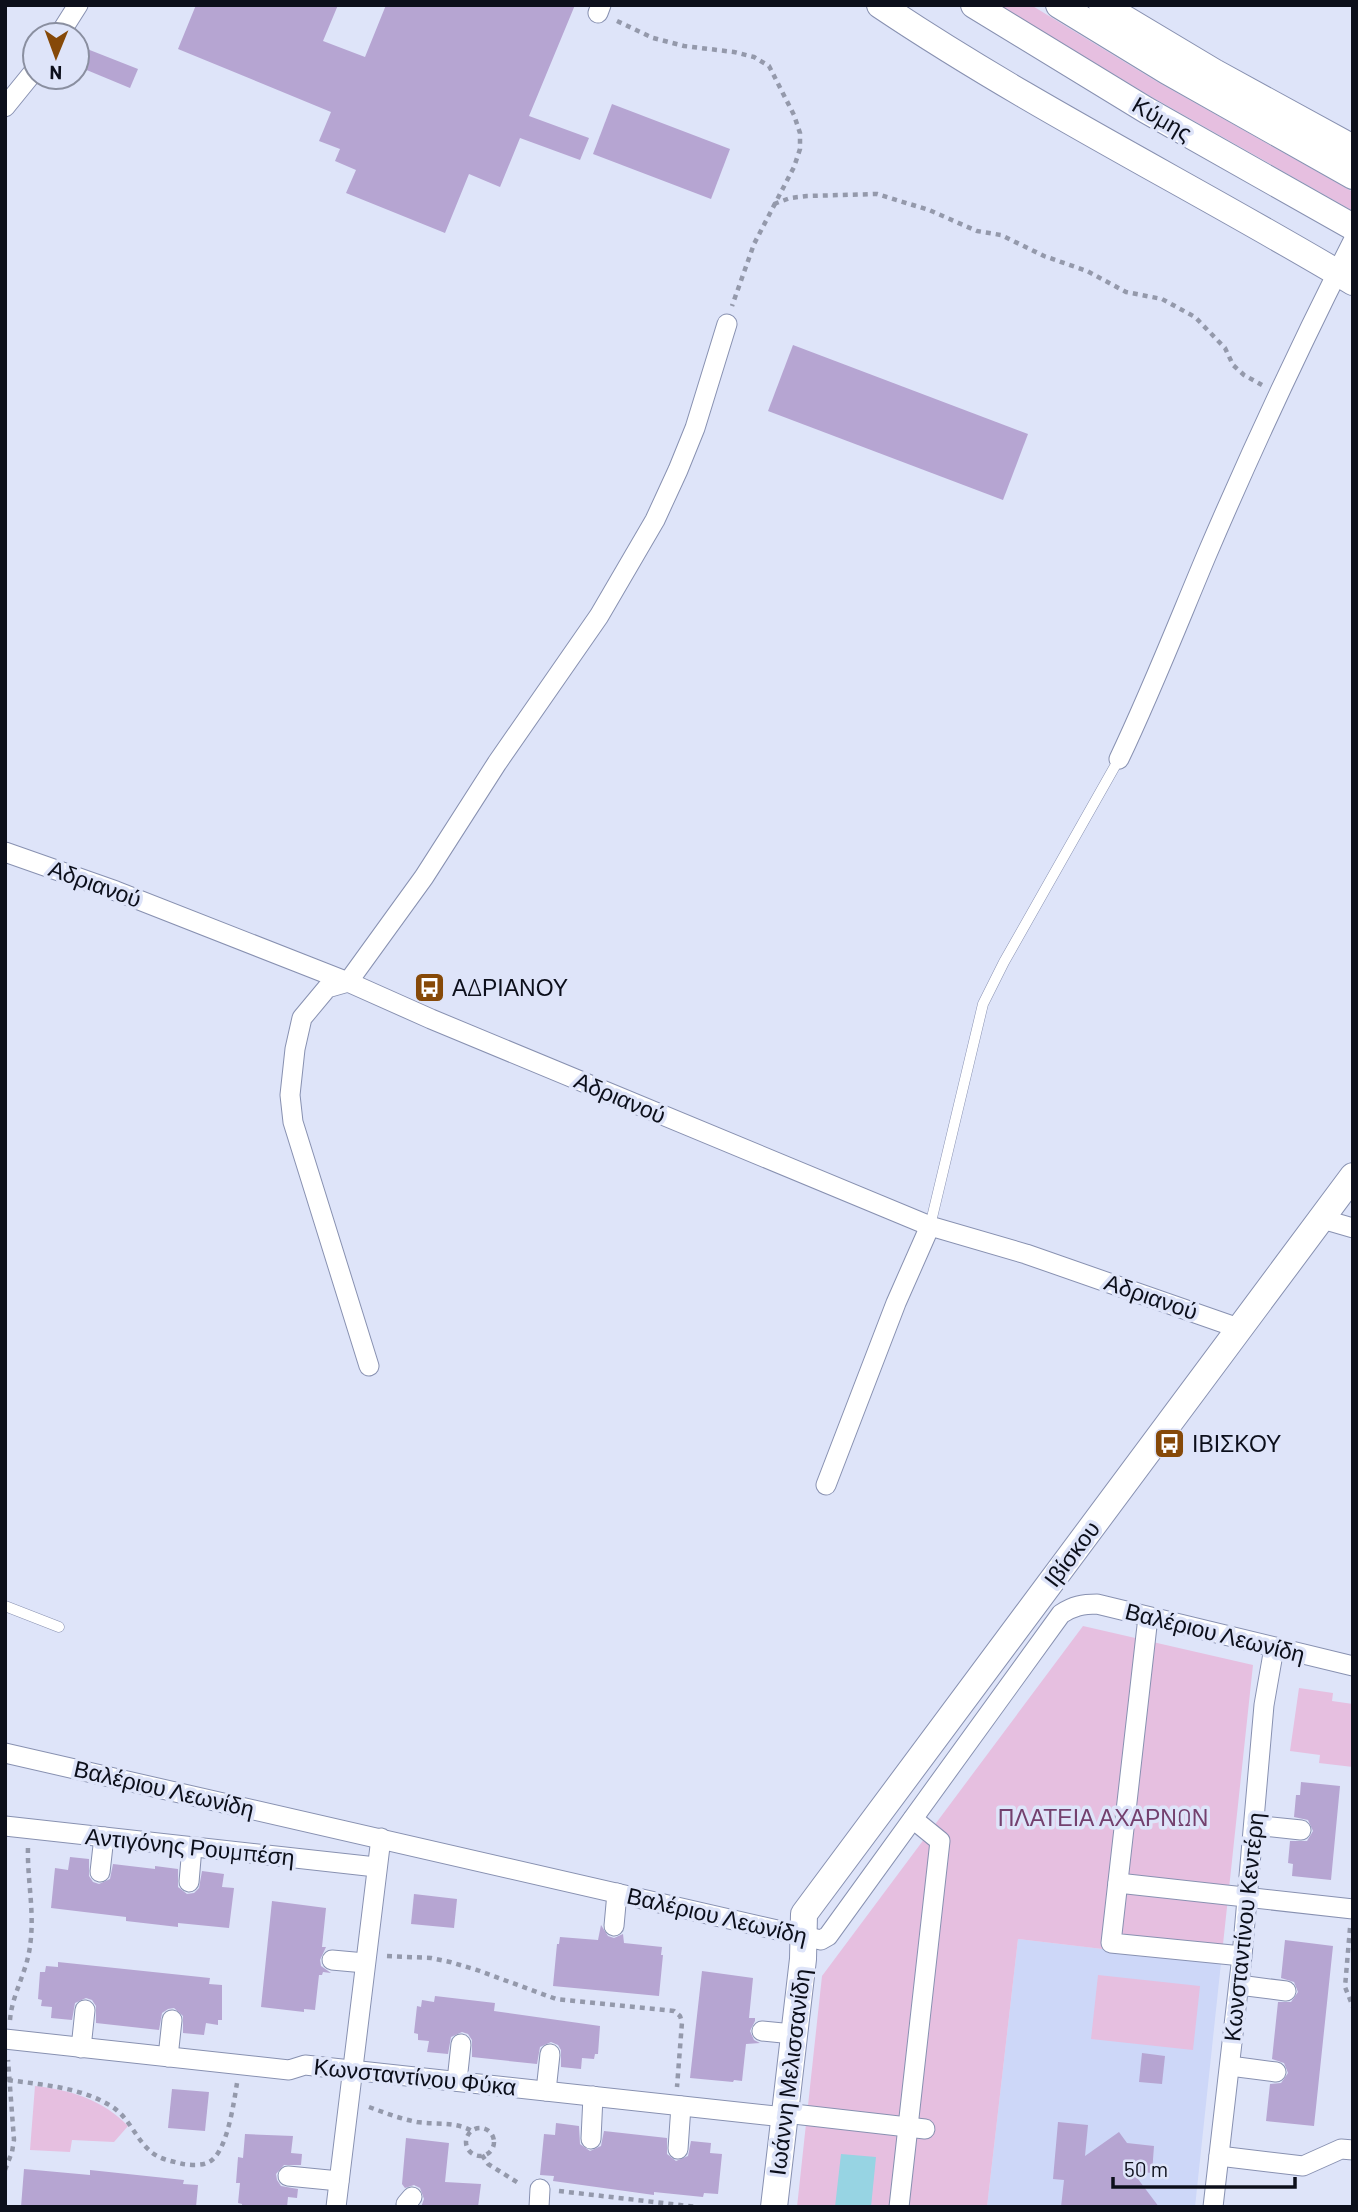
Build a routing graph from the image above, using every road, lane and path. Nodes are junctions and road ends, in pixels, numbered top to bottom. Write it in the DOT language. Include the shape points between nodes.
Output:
graph roads {
  1 [pos="78,5"];
  2 [pos="880,5"];
  3 [pos="974,5"];
  4 [pos="1059,5"];
  5 [pos="1102,5"];
  6 [pos="599,9"];
  7 [pos="68,21"];
  8 [pos="21,87"];
  9 [pos="5,107"];
  10 [pos="1353,148"];
  11 [pos="1353,176"];
  12 [pos="774,204"];
  13 [pos="1353,227"];
  14 [pos="1353,242"];
  15 [pos="1345,277"];
  16 [pos="727,324"];
  17 [pos="1279,394"];
  18 [pos="1119,759"];
  19 [pos="5,852"];
  20 [pos="348,982"];
  21 [pos="1353,1176"];
  22 [pos="1322,1219"];
  23 [pos="930,1226"];
  24 [pos="1353,1228"];
  25 [pos="1241,1329"];
  26 [pos="369,1366"];
  27 [pos="826,1485"];
  28 [pos="5,1606"];
  29 [pos="1148,1617"];
  30 [pos="59,1627"];
  31 [pos="1274,1648"];
  32 [pos="1353,1666"];
  33 [pos="5,1753"];
  34 [pos="913,1819"];
  35 [pos="1254,1825"];
  36 [pos="5,1826"];
  37 [pos="30,1829"];
  38 [pos="1301,1830"];
  39 [pos="104,1837"];
  40 [pos="381,1838"];
  41 [pos="192,1847"];
  42 [pos="376,1867"];
  43 [pos="100,1872"];
  44 [pos="189,1882"];
  45 [pos="1118,1883"];
  46 [pos="617,1893"];
  47 [pos="1248,1897"];
  48 [pos="1353,1909"];
  49 [pos="614,1926"];
  50 [pos="802,1936"];
  51 [pos="1242,1956"];
  52 [pos="332,1960"];
  53 [pos="365,1960"];
  54 [pos="1239,1985"];
  55 [pos="1286,1991"];
  56 [pos="1353,2007"];
  57 [pos="85,2010"];
  58 [pos="172,2020"];
  59 [pos="762,2031"];
  60 [pos="793,2034"];
  61 [pos="7,2039"];
  62 [pos="461,2043"];
  63 [pos="81,2048"];
  64 [pos="550,2054"];
  65 [pos="167,2057"];
  66 [pos="240,2065"];
  67 [pos="1230,2066"];
  68 [pos="352,2070"];
  69 [pos="1276,2072"];
  70 [pos="8,2080"];
  71 [pos="457,2081"];
  72 [pos="546,2091"];
  73 [pos="593,2096"];
  74 [pos="349,2099"];
  75 [pos="678,2106"];
  76 [pos="784,2115"];
  77 [pos="916,2128"];
  78 [pos="472,2131"];
  79 [pos="591,2139"];
  80 [pos="678,2149"];
  81 [pos="1353,2150"];
  82 [pos="482,2155"];
  83 [pos="1219,2156"];
  84 [pos="5,2170"];
  85 [pos="288,2176"];
  86 [pos="339,2181"];
  87 [pos="539,2198"];
  88 [pos="336,2207"];
  89 [pos="697,2207"];
  90 [pos="774,2207"];
  91 [pos="899,2207"];
  92 [pos="1213,2207"];
  1 -- 7 [label="street"];
  2 -- 15 [label="street" via="1032,101"];
  3 -- 13 [label="street, Κύμης" via="1146,110"];
  4 -- 11 [label="street, Κύμης"];
  5 -- 10 [label="street"];
  6 -- 12 [label="path" via="653,38 734,52 769,66 800,133 794,167"];
  8 -- 9 [label="street"];
  12 -- 16 [label="path" via="744,268"];
  12 -- 17 [label="path" via="807,196 877,194 1020,243 1126,292 1162,299 1195,317 1225,348 1233,365"];
  14 -- 15 [label="street"];
  15 -- 17 [label="street"];
  16 -- 20 [label="street" via="695,428 655,520 599,616 425,877"];
  17 -- 18 [label="street"];
  18 -- 23 [label="lane" via="983,1004"];
  19 -- 20 [label="street, Αδριανού"];
  20 -- 23 [label="street, Αδριανού"];
  20 -- 26 [label="street" via="327,988 302,1018 290,1095 305,1165"];
  21 -- 22 [label="street, Ιβίσκου"];
  22 -- 24 [label="street"];
  22 -- 25 [label="street, Ιβίσκου"];
  23 -- 25 [label="street, Αδριανού" via="1026,1254"];
  23 -- 27 [label="street"];
  25 -- 50 [label="street, Ιβίσκου" via="804,1914"];
  28 -- 30 [label="lane"];
  29 -- 31 [label="street, Βαλέριου Λεωνίδη"];
  29 -- 34 [label="street, Βαλέριου Λεωνίδη" via="1097,1604 1077,1605 1061,1614"];
  29 -- 45 [label="street"];
  31 -- 32 [label="street, Βαλέριου Λεωνίδη"];
  31 -- 35 [label="street, Κωνσταντίνου Κεντέρη" via="1264,1705"];
  33 -- 40 [label="street, Βαλέριου Λεωνίδη"];
  34 -- 50 [label="street, Βαλέριου Λεωνίδη" via="828,1936 821,1940"];
  34 -- 77 [label="street" via="940,1841"];
  35 -- 38 [label="street"];
  35 -- 47 [label="street, Κωνσταντίνου Κεντέρη"];
  36 -- 37 [label="street, Αντιγόνης Ρουμπέση"];
  37 -- 39 [label="street, Αντιγόνης Ρουμπέση"];
  37 -- 61 [label="path" via="31,1941"];
  39 -- 41 [label="street, Αντιγόνης Ρουμπέση"];
  39 -- 43 [label="street"];
  40 -- 42 [label="street"];
  40 -- 46 [label="street, Βαλέριου Λεωνίδη"];
  41 -- 42 [label="street, Αντιγόνης Ρουμπέση"];
  41 -- 44 [label="street"];
  42 -- 53 [label="street"];
  45 -- 47 [label="street"];
  45 -- 51 [label="street" via="1111,1943"];
  46 -- 49 [label="street"];
  46 -- 50 [label="street, Βαλέριου Λεωνίδη"];
  47 -- 48 [label="street"];
  47 -- 51 [label="street, Κωνσταντίνου Κεντέρη"];
  48 -- 56 [label="path" via="1345,1986"];
  50 -- 60 [label="street, Ιωάννη Μελισσανίδη"];
  51 -- 54 [label="street, Κωνσταντίνου Κεντέρη"];
  52 -- 53 [label="street"];
  53 -- 68 [label="street"];
  53 -- 75 [label="path" via="431,1958 556,1999 674,2011 682,2022"];
  54 -- 55 [label="street"];
  54 -- 67 [label="street, Κωνσταντίνου Κεντέρη"];
  57 -- 63 [label="street"];
  58 -- 65 [label="street"];
  59 -- 60 [label="street"];
  60 -- 76 [label="street, Ιωάννη Μελισσανίδη"];
  61 -- 63 [label="street, Κωνσταντίνου Φύκα"];
  61 -- 70 [label="path"];
  62 -- 71 [label="street"];
  63 -- 65 [label="street, Κωνσταντίνου Φύκα"];
  64 -- 72 [label="street"];
  65 -- 66 [label="street, Κωνσταντίνου Φύκα"];
  66 -- 68 [label="street, Κωνσταντίνου Φύκα"];
  66 -- 70 [label="path" via="223,2142 213,2160 199,2165 154,2155 124,2117 100,2101 61,2087"];
  67 -- 69 [label="street"];
  67 -- 83 [label="street, Κωνσταντίνου Κεντέρη"];
  68 -- 71 [label="street, Κωνσταντίνου Φύκα"];
  68 -- 74 [label="street"];
  70 -- 84 [label="path" via="14,2140"];
  71 -- 72 [label="street, Κωνσταντίνου Φύκα"];
  72 -- 73 [label="street, Κωνσταντίνου Φύκα"];
  73 -- 75 [label="street, Κωνσταντίνου Φύκα"];
  73 -- 79 [label="street"];
  74 -- 78 [label="path" via="402,2119 458,2124"];
  74 -- 86 [label="street"];
  75 -- 76 [label="street, Κωνσταντίνου Φύκα"];
  75 -- 80 [label="street"];
  76 -- 77 [label="street, Κωνσταντίνου Φύκα"];
  76 -- 90 [label="street, Ιωάννη Μελισσανίδη"];
  77 -- 91 [label="street"];
  78 -- 82 [label="path" via="467,2147"];
  78 -- 82 [label="path" via="482,2128 494,2136 492,2150"];
  81 -- 83 [label="street" via="1341,2149 1303,2166"];
  82 -- 87 [label="path" via="488,2164 532,2189"];
  83 -- 92 [label="street, Κωνσταντίνου Κεντέρη"];
  85 -- 86 [label="street"];
  86 -- 88 [label="street"];
  87 -- 89 [label="path"];
}
